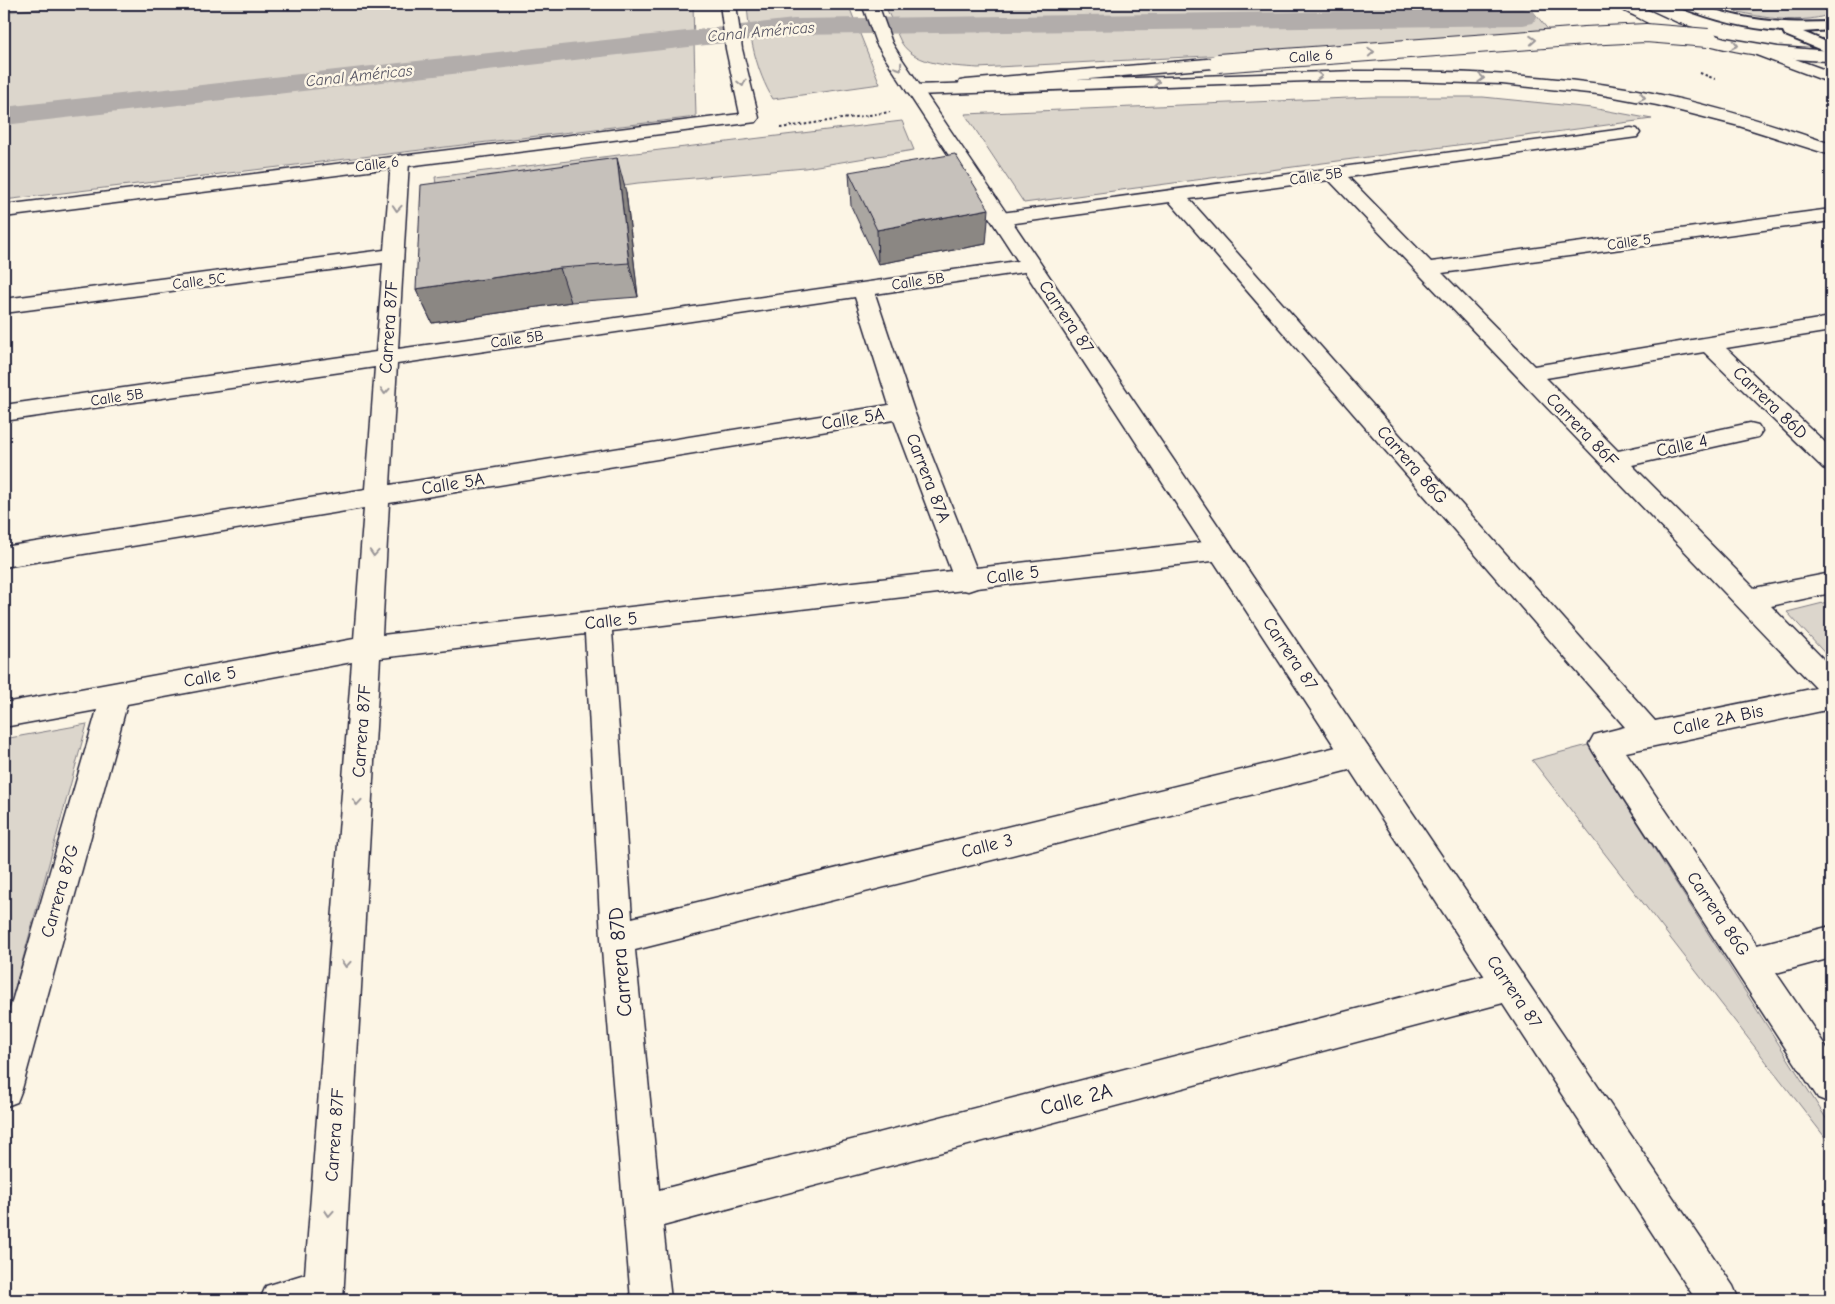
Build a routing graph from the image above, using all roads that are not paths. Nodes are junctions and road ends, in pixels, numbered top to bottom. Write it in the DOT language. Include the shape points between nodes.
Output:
graph roads {
  1 [pos="1624,4"];
  2 [pos="1686,4"];
  3 [pos="870,6"];
  4 [pos="729,11"];
  5 [pos="1831,26"];
  6 [pos="1775,27"];
  7 [pos="1708,38"];
  8 [pos="1831,49"];
  9 [pos="1757,50"];
  10 [pos="1831,56"];
  11 [pos="1831,78"];
  12 [pos="915,90"];
  13 [pos="1631,133"];
  14 [pos="1831,150"];
  15 [pos="400,162"];
  16 [pos="1334,174"];
  17 [pos="1175,195"];
  18 [pos="4,211"];
  19 [pos="1831,215"];
  20 [pos="1001,219"];
  21 [pos="394,255"];
  22 [pos="1031,265"];
  23 [pos="1426,269"];
  24 [pos="863,289"];
  25 [pos="4,306"];
  26 [pos="1831,324"];
  27 [pos="1708,344"];
  28 [pos="387,358"];
  29 [pos="1528,374"];
  30 [pos="902,411"];
  31 [pos="4,413"];
  32 [pos="1750,431"];
  33 [pos="1613,461"];
  34 [pos="1831,462"];
  35 [pos="378,496"];
  36 [pos="1221,550"];
  37 [pos="4,557"];
  38 [pos="968,581"];
  39 [pos="1831,583"];
  40 [pos="1748,600"];
  41 [pos="598,623"];
  42 [pos="367,648"];
  43 [pos="1831,685"];
  44 [pos="116,694"];
  45 [pos="1831,697"];
  46 [pos="4,715"];
  47 [pos="1649,734"];
  48 [pos="1604,744"];
  49 [pos="1357,755"];
  50 [pos="617,938"];
  51 [pos="1831,942"];
  52 [pos="1750,964"];
  53 [pos="1510,986"];
  54 [pos="1831,1085"];
  55 [pos="4,1089"];
  56 [pos="642,1212"];
  57 [pos="324,1295"];
  58 [pos="280,1300"];
  59 [pos="651,1300"];
  60 [pos="1719,1300"];
  1 -- 7 [label="main road, bridge" via="1663,23"];
  2 -- 6 [label="lane" via="1740,21"];
  3 -- 12 [label="main road, Carrera 87, one-way" via="884,43"];
  4 -- 15 [label="main road, Calle 6, one-way" via="750,118"];
  5 -- 6 [label="lane"];
  6 -- 8 [label="lane"];
  7 -- 9 [label="main road, one-way"];
  12 -- 7 [label="main road, Calle 6, one-way, bridge" via="1218,63 1585,36 1646,33"];
  9 -- 10 [label="main road"];
  9 -- 11 [label="main road"];
  12 -- 14 [label="main road, one-way" via="1310,76 1447,76 1526,80 1600,89 1666,102 1728,117"];
  12 -- 20 [label="main road, Carrera 87"];
  13 -- 16 [label="main road, Calle 5B"];
  15 -- 18 [label="main road, Calle 6"];
  15 -- 21 [label="main road, Carrera 87F, one-way"];
  16 -- 17 [label="main road, Calle 5B"];
  16 -- 23 [label="main road, Carrera 86F"];
  17 -- 20 [label="main road, Calle 5B"];
  17 -- 47 [label="main road, Carrera 86G"];
  19 -- 23 [label="main road, Calle 5"];
  20 -- 22 [label="main road, Carrera 87"];
  21 -- 25 [label="main road, Calle 5C"];
  21 -- 28 [label="main road, Carrera 87F"];
  22 -- 24 [label="main road, Calle 5B"];
  22 -- 36 [label="main road, Carrera 87"];
  23 -- 29 [label="main road, Carrera 86F"];
  24 -- 28 [label="main road, Calle 5B"];
  24 -- 30 [label="main road, Carrera 87A"];
  26 -- 27 [label="main road"];
  27 -- 29 [label="main road"];
  27 -- 34 [label="main road, Carrera 86D"];
  28 -- 31 [label="main road, Calle 5B"];
  28 -- 35 [label="main road, Carrera 87F, one-way"];
  29 -- 33 [label="main road, Carrera 86F"];
  30 -- 35 [label="main road, Calle 5A"];
  30 -- 38 [label="main road, Carrera 87A"];
  32 -- 33 [label="main road, Calle 4"];
  33 -- 40 [label="main road, Carrera 86F"];
  35 -- 37 [label="main road, Calle 5A"];
  35 -- 42 [label="main road, Carrera 87F, one-way"];
  36 -- 38 [label="main road, Calle 5"];
  36 -- 49 [label="main road, Carrera 87"];
  38 -- 41 [label="main road, Calle 5"];
  39 -- 40 [label="main road"];
  40 -- 43 [label="main road, Carrera 86F"];
  41 -- 42 [label="main road, Calle 5"];
  41 -- 50 [label="main road, Carrera 87D"];
  42 -- 44 [label="main road, Calle 5"];
  42 -- 57 [label="main road, Carrera 87F, one-way"];
  44 -- 46 [label="main road, Calle 5"];
  44 -- 55 [label="main road, Carrera 87G"];
  45 -- 47 [label="main road, Calle 2A Bis"];
  47 -- 48 [label="main road, Calle 2A Bis"];
  48 -- 52 [label="main road, Carrera 86G"];
  49 -- 50 [label="main road, Calle 3"];
  49 -- 53 [label="main road, Carrera 87"];
  50 -- 56 [label="main road, Carrera 87D"];
  51 -- 52 [label="main road"];
  52 -- 54 [label="main road, Carrera 86G"];
  53 -- 56 [label="main road, Calle 2A"];
  53 -- 60 [label="main road, Carrera 87"];
  56 -- 59 [label="main road, Carrera 87D"];
  57 -- 58 [label="main road"];
}
